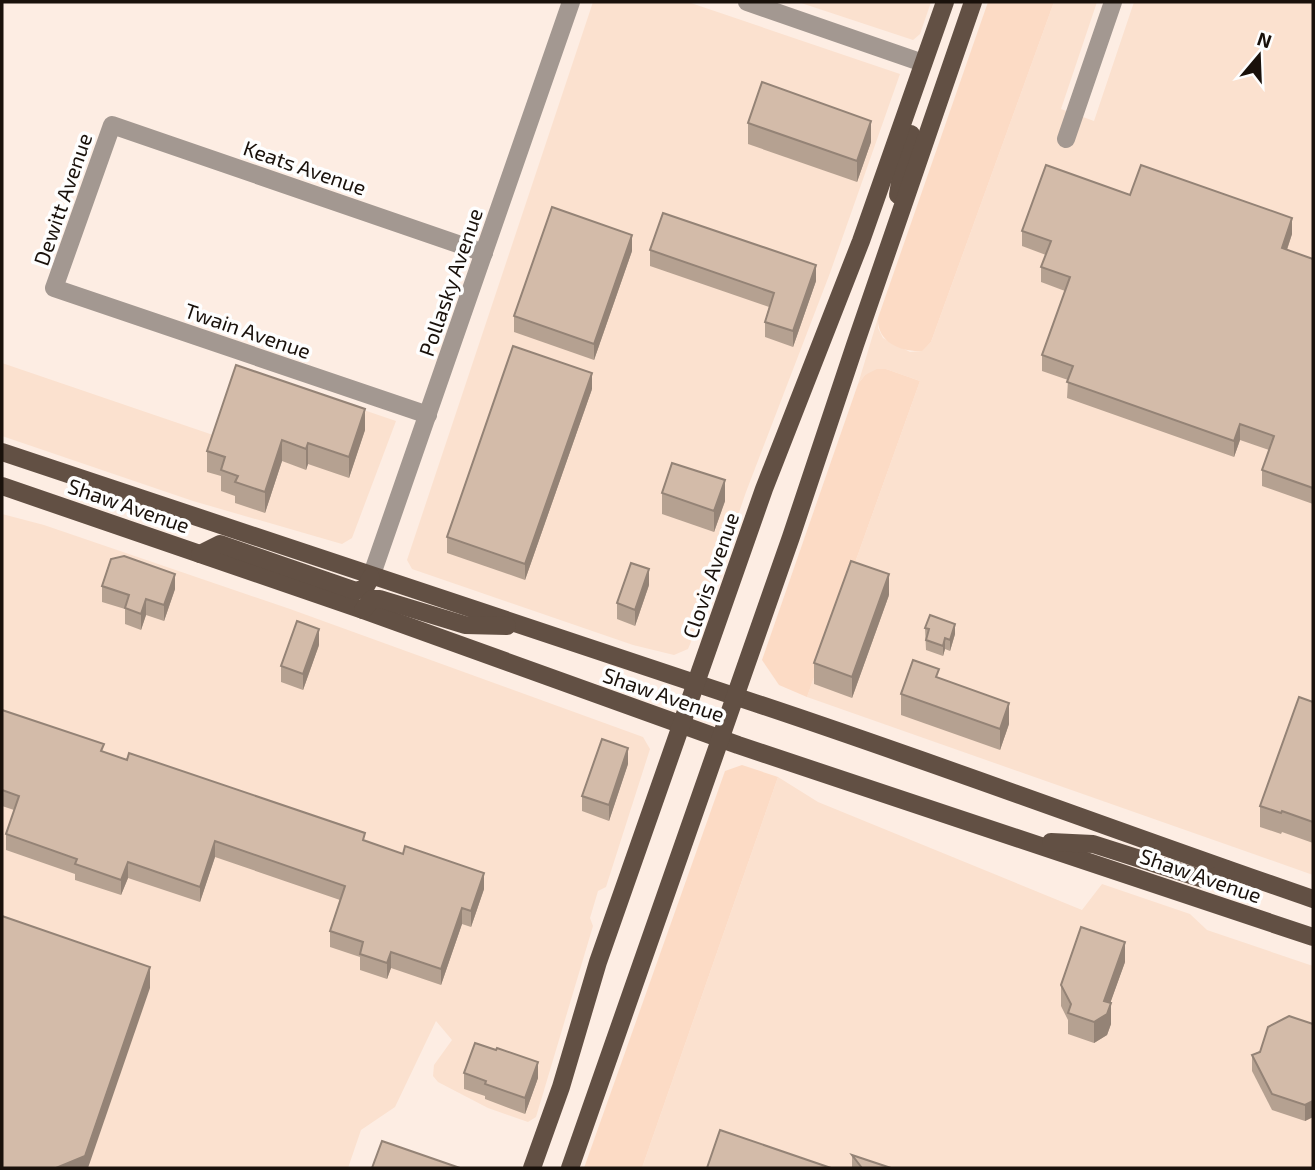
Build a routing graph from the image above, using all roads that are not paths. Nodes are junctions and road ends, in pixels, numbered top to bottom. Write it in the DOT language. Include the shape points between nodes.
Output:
graph roads {
  1 [pos="571,2"];
  2 [pos="747,2"];
  3 [pos="945,2"];
  4 [pos="972,2"];
  5 [pos="1112,2"];
  6 [pos="923,63"];
  7 [pos="112,125"];
  8 [pos="1066,139"];
  9 [pos="891,240"];
  10 [pos="484,253"];
  11 [pos="54,288"];
  12 [pos="428,415"];
  13 [pos="2,452"];
  14 [pos="2,486"];
  15 [pos="200,554"];
  16 [pos="371,577"];
  17 [pos="363,610"];
  18 [pos="532,627"];
  19 [pos="697,684"];
  20 [pos="736,696"];
  21 [pos="682,724"];
  22 [pos="720,738"];
  23 [pos="1030,841"];
  24 [pos="1226,869"];
  25 [pos="1313,899"];
  26 [pos="1313,937"];
  27 [pos="532,1168"];
  28 [pos="570,1168"];
  1 -- 10 [label="street, Pollasky Avenue"];
  2 -- 6 [label="street"];
  3 -- 6 [label="main road, Clovis Avenue"];
  4 -- 9 [label="main road"];
  5 -- 8 [label="street"];
  6 -- 9 [label="main road" via="930,81 904,156"];
  6 -- 19 [label="main road, Clovis Avenue" via="861,241 764,489"];
  7 -- 10 [label="street, Keats Avenue"];
  7 -- 11 [label="street, Dewitt Avenue"];
  9 -- 20 [label="main road"];
  10 -- 12 [label="street, Pollasky Avenue"];
  11 -- 12 [label="street, Twain Avenue"];
  12 -- 16 [label="street, Pollasky Avenue"];
  13 -- 16 [label="main road, Shaw Avenue"];
  14 -- 15 [label="main road, Shaw Avenue"];
  15 -- 16 [label="main road" via="220,544 356,591 365,588"];
  15 -- 17 [label="main road, Shaw Avenue"];
  16 -- 18 [label="main road, Shaw Avenue"];
  17 -- 18 [label="main road" via="372,599 380,598 465,625"];
  17 -- 21 [label="main road, Shaw Avenue"];
  18 -- 19 [label="main road, Shaw Avenue"];
  19 -- 20 [label="main road, Shaw Avenue"];
  19 -- 21 [label="main road, Clovis Avenue"];
  20 -- 22 [label="main road"];
  20 -- 24 [label="main road, Shaw Avenue"];
  21 -- 22 [label="main road, Shaw Avenue"];
  21 -- 27 [label="main road, Clovis Avenue"];
  22 -- 23 [label="main road, Shaw Avenue"];
  22 -- 28 [label="main road"];
  23 -- 24 [label="main road" via="1093,844 1203,879"];
  23 -- 26 [label="main road, Shaw Avenue"];
  24 -- 25 [label="main road, Shaw Avenue"];
}
